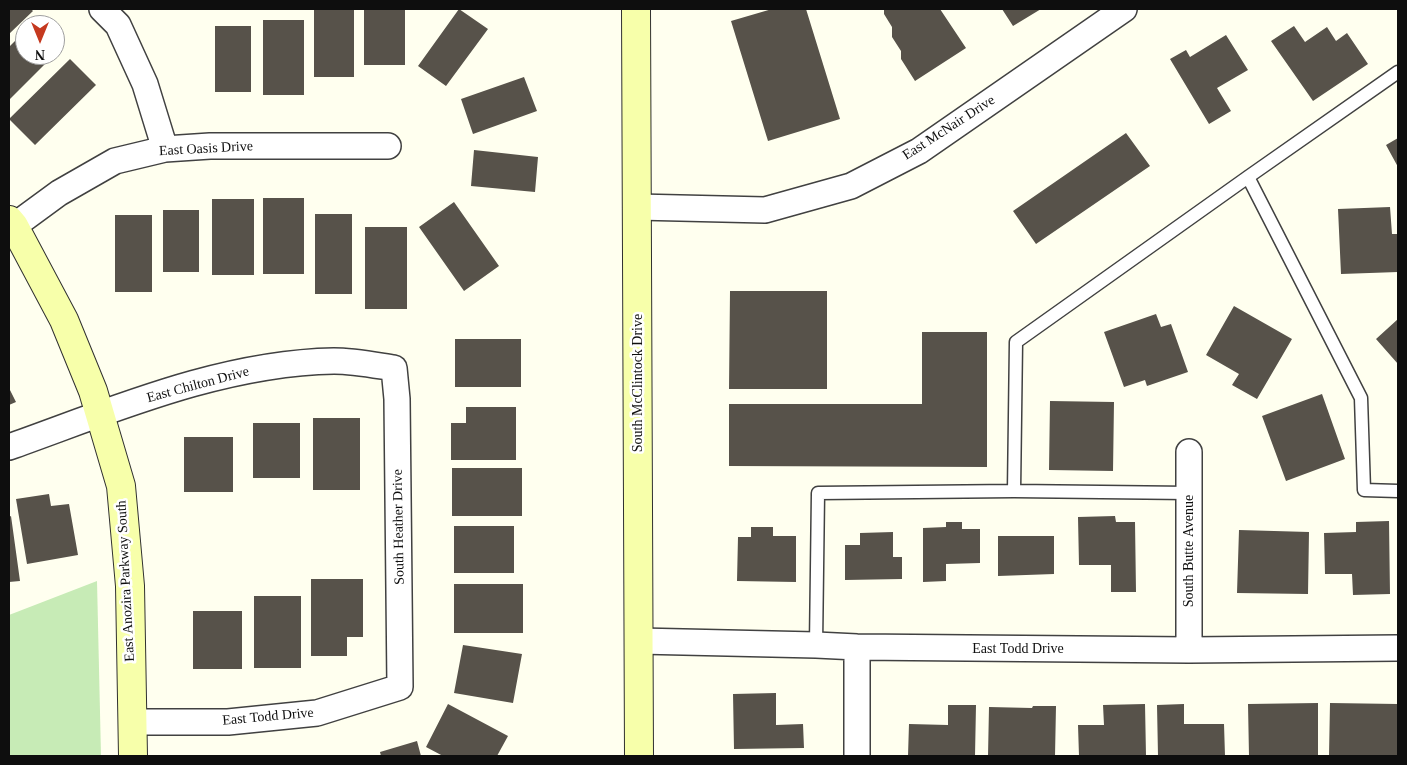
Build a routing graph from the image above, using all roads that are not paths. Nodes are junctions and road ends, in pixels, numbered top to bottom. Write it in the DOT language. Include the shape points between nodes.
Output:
graph roads {
  1 [pos="102,9"];
  2 [pos="636,9"];
  3 [pos="1124,9"];
  4 [pos="1398,72"];
  5 [pos="388,146"];
  6 [pos="165,149"];
  7 [pos="1248,177"];
  8 [pos="637,207"];
  9 [pos="11,223"];
  10 [pos="394,368"];
  11 [pos="100,415"];
  12 [pos="9,447"];
  13 [pos="1189,452"];
  14 [pos="1014,491"];
  15 [pos="1398,491"];
  16 [pos="1189,493"];
  17 [pos="639,641"];
  18 [pos="816,644"];
  19 [pos="857,647"];
  20 [pos="1398,648"];
  21 [pos="1189,650"];
  22 [pos="400,687"];
  23 [pos="133,722"];
  24 [pos="133,756"];
  25 [pos="639,756"];
  26 [pos="857,756"];
  1 -- 6 [label="street" via="118,25 145,84"];
  2 -- 8 [label="main road, South McClintock Drive"];
  3 -- 8 [label="street, East McNair Drive" via="919,151 851,186 765,210"];
  4 -- 7 [label="lane"];
  5 -- 6 [label="street, East Oasis Drive"];
  6 -- 9 [label="street, East Oasis Drive" via="115,161"];
  7 -- 14 [label="lane" via="1016,342"];
  7 -- 15 [label="lane" via="1361,398 1364,490"];
  8 -- 17 [label="main road, South McClintock Drive"];
  9 -- 11 [label="main road, East Anozira Parkway South" via="64,320"];
  10 -- 11 [label="street, East Chilton Drive" via="335,361 263,368 186,385"];
  10 -- 22 [label="street, South Heather Drive"];
  11 -- 12 [label="street, East Chilton Drive"];
  11 -- 23 [label="main road, East Anozira Parkway South" via="121,486 130,586"];
  13 -- 16 [label="street, South Butte Avenue"];
  14 -- 16 [label="lane"];
  14 -- 18 [label="lane" via="818,493"];
  16 -- 21 [label="street, South Butte Avenue"];
  17 -- 18 [label="street, East Todd Drive"];
  17 -- 25 [label="main road, South McClintock Drive"];
  18 -- 19 [label="street, East Todd Drive"];
  19 -- 21 [label="street, East Todd Drive"];
  19 -- 26 [label="street"];
  20 -- 21 [label="street, East Todd Drive"];
  22 -- 23 [label="street, East Todd Drive" via="317,713 228,722"];
  23 -- 24 [label="main road, East Anozira Parkway South"];
}
